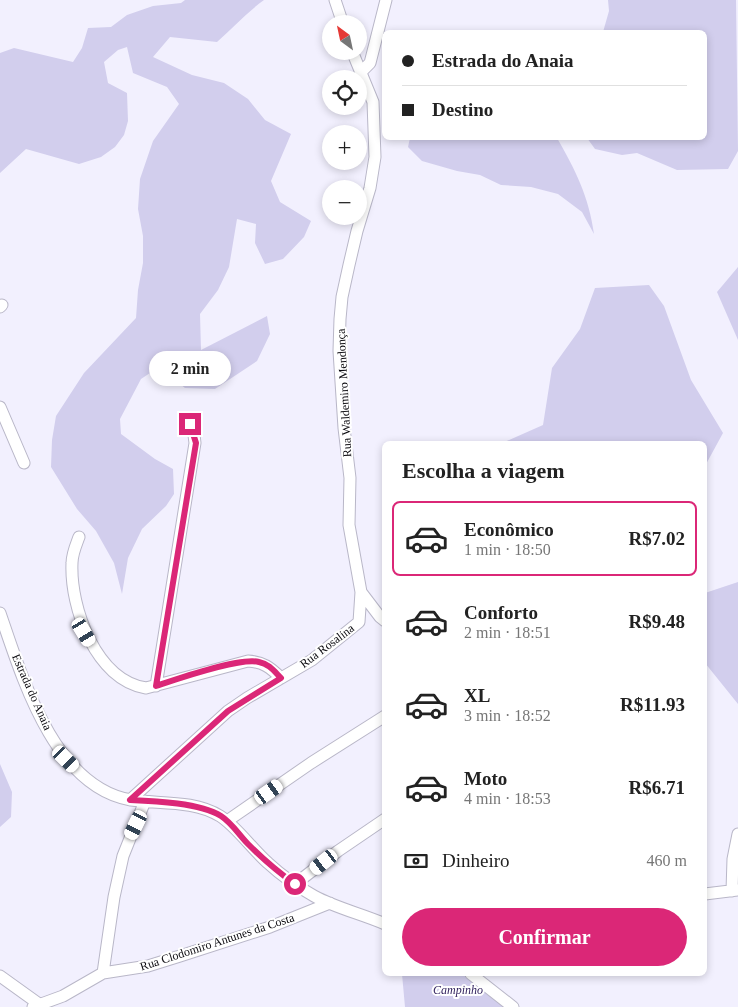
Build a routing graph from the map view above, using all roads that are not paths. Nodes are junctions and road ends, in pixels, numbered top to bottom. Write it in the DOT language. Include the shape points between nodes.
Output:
graph roads {
  1 [pos="335,0"];
  2 [pos="386,0"];
  3 [pos="340,15"];
  4 [pos="363,70"];
  5 [pos="367,89"];
  6 [pos="0,407"];
  7 [pos="190,424"];
  8 [pos="24,463"];
  9 [pos="79,537"];
  10 [pos="361,592"];
  11 [pos="0,614"];
  12 [pos="382,619"];
  13 [pos="359,622"];
  14 [pos="281,678"];
  15 [pos="156,686"];
  16 [pos="382,718"];
  17 [pos="130,800"];
  18 [pos="145,800"];
  19 [pos="227,821"];
  20 [pos="382,821"];
  21 [pos="738,834"];
  22 [pos="295,884"];
  23 [pos="735,891"];
  24 [pos="707,894"];
  25 [pos="330,903"];
  26 [pos="382,923"];
  27 [pos="103,973"];
  28 [pos="0,976"];
  29 [pos="473,976"];
  30 [pos="36,1005"];
  31 [pos="513,1006"];
  1 -- 3 [label="street"];
  2 -- 4 [label="street" via="370,64"];
  5 -- 10 [label="street, Rua Waldemiro Mendonça" via="375,115 375,157 342,296 340,351 350,478 349,525"];
  6 -- 8 [label="street"];
  7 -- 15 [label="street" via="196,443"];
  9 -- 15 [label="street" via="72,563 77,608 84,632 120,677 134,686"];
  10 -- 12 [label="street, Rua Waldemiro Mendonça"];
  10 -- 13 [label="street, Rua Rosalina"];
  11 -- 17 [label="street, Estrada do Anaia" via="32,699 66,759 92,783"];
  12 -- 13 [label="street, Rua Rosalina" via="365,618"];
  13 -- 14 [label="street, Rua Rosalina" via="318,655"];
  14 -- 15 [label="street" via="270,666 248,661"];
  14 -- 17 [label="street, Rua Rosalina" via="228,711"];
  16 -- 19 [label="street"];
  17 -- 18 [label="street, Estrada do Anaia"];
  18 -- 19 [label="street, Estrada do Anaia" via="206,809"];
  18 -- 27 [label="street" via="123,856"];
  19 -- 22 [label="street, Estrada do Anaia" via="267,862"];
  20 -- 22 [label="street"];
  21 -- 23 [label="street" via="732,865"];
  22 -- 25 [label="street, Estrada do Anaia"];
  23 -- 24 [label="street"];
  25 -- 26 [label="street, Estrada do Anaia"];
  25 -- 27 [label="street, Rua Clodomiro Antunes da Costa" via="270,927 148,966"];
  27 -- 30 [label="street, Rua Clodomiro Antunes da Costa" via="63,996"];
  28 -- 30 [label="street"];
  29 -- 31 [label="street"];
}
